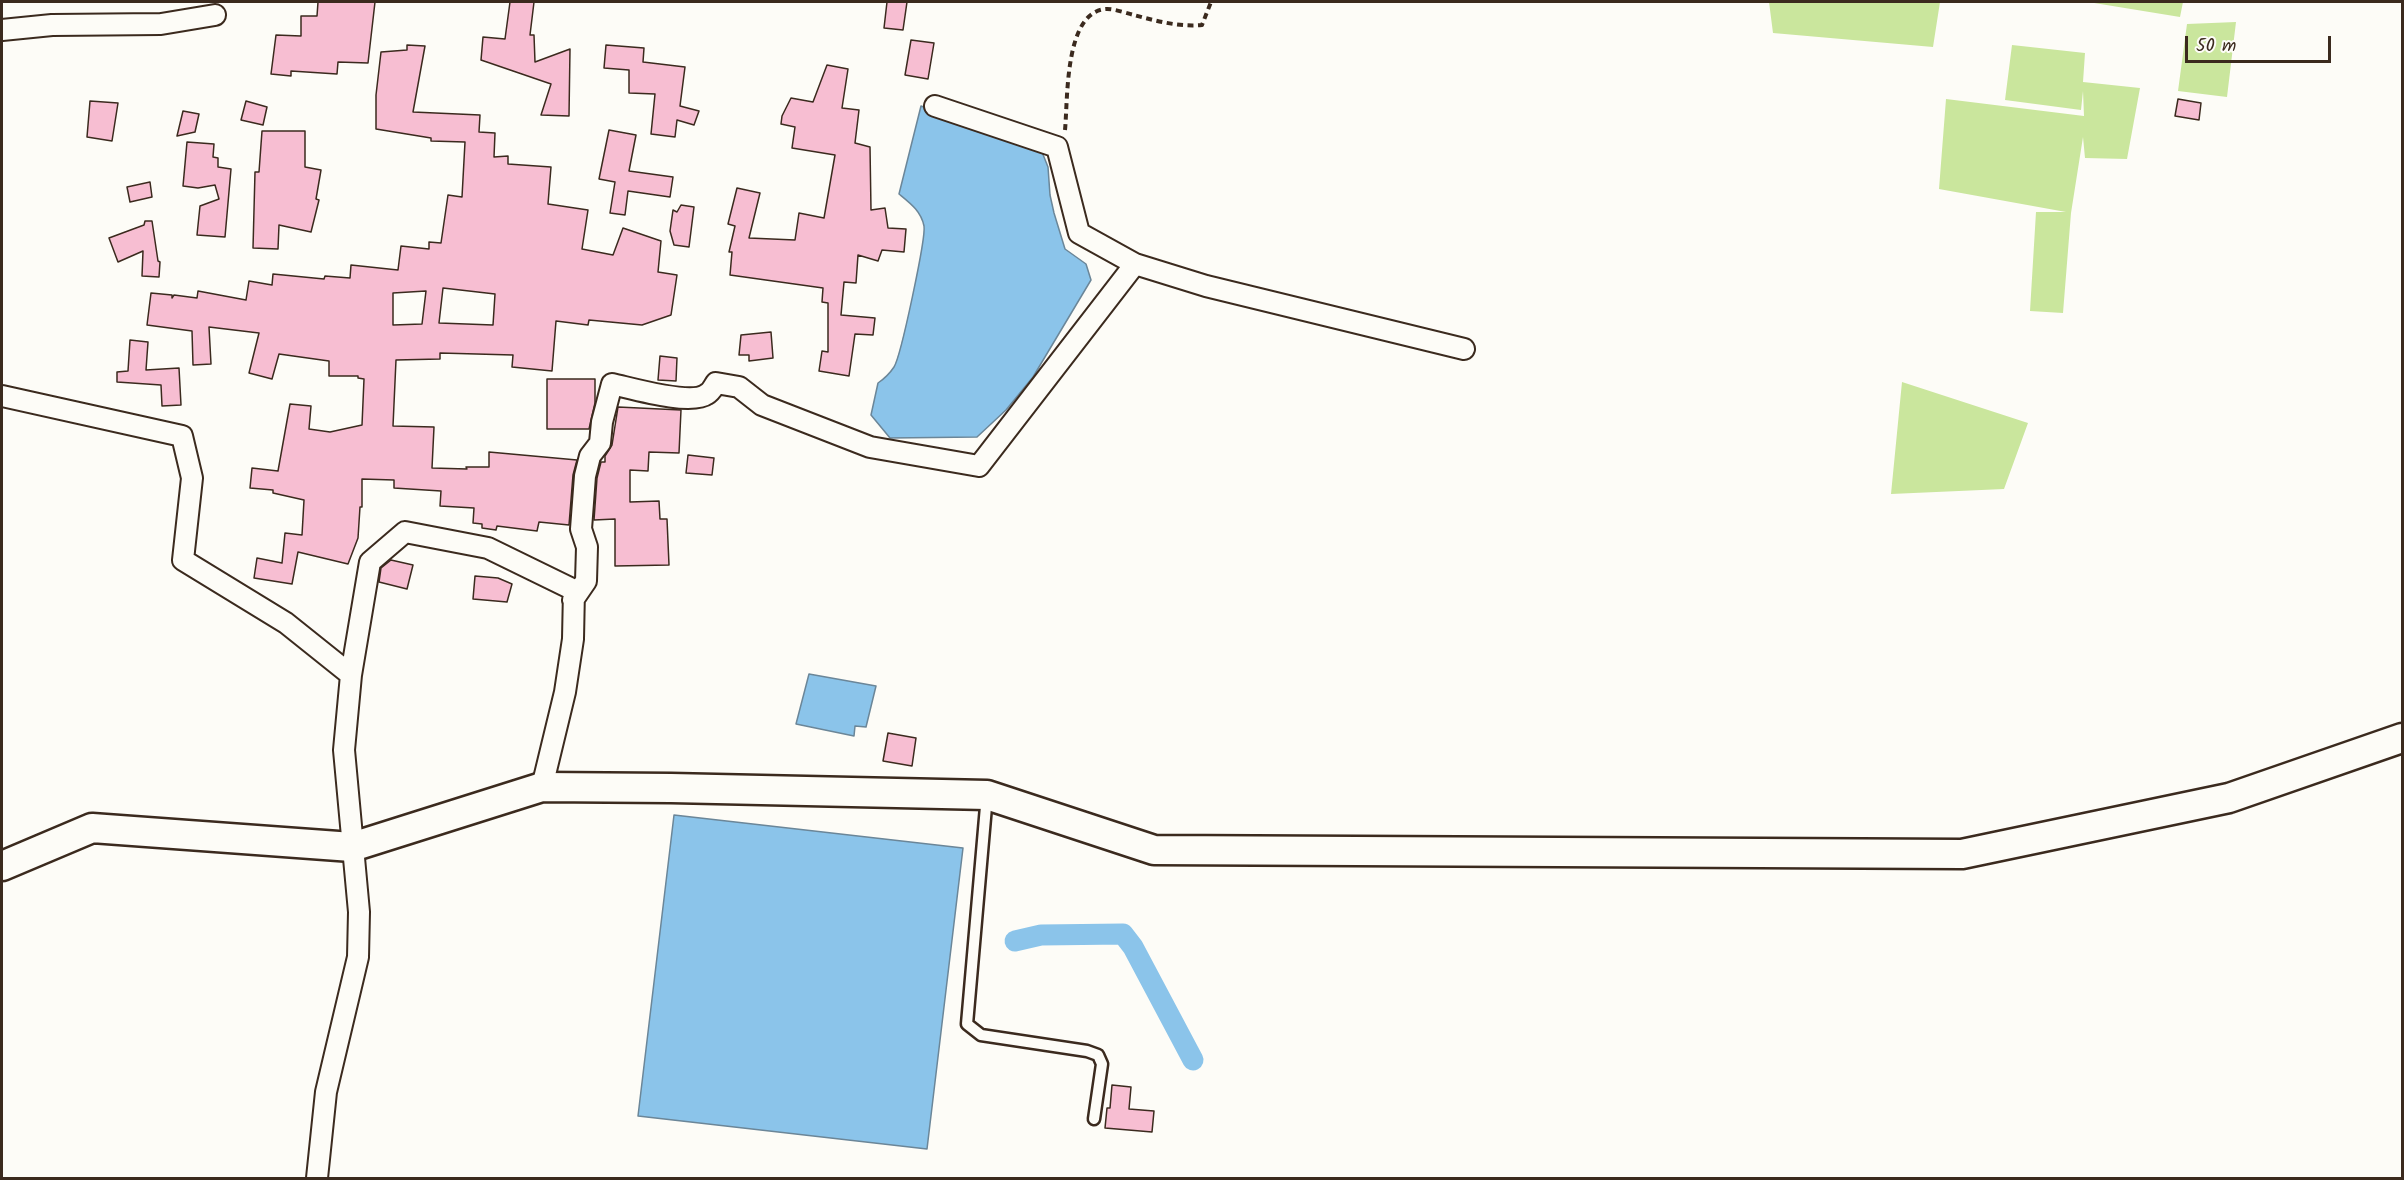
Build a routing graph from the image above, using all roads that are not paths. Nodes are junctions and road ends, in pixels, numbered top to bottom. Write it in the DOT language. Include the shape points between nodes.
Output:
graph roads {
  1 [pos="215,15"];
  2 [pos="2,30"];
  3 [pos="935,106"];
  4 [pos="1135,264"];
  5 [pos="1464,349"];
  6 [pos="2,396"];
  7 [pos="573,600"];
  8 [pos="351,675"];
  9 [pos="2403,738"];
  10 [pos="542,788"];
  11 [pos="987,795"];
  12 [pos="352,848"];
  13 [pos="2,866"];
  14 [pos="1094,1119"];
  15 [pos="317,1179"];
  1 -- 2 [label="street" via="161,24 52,25"];
  3 -- 4 [label="street" via="1057,147 1079,233"];
  4 -- 5 [label="street" via="1206,286"];
  4 -- 7 [label="street" via="979,466 870,447 762,405 739,387 716,383 707,394 696,398 665,396 612,384 600,443 590,456 585,476 581,529 587,547 586,581"];
  6 -- 8 [label="street" via="182,436 192,478 183,560 286,623"];
  7 -- 8 [label="street" via="574,590 488,548 405,532 370,562"];
  7 -- 10 [label="street" via="566,692"];
  8 -- 12 [label="street" via="344,750"];
  9 -- 11 [label="street" via="2229,798 1962,854 1154,849"];
  10 -- 11 [label="street"];
  10 -- 12 [label="street"];
  11 -- 14 [label="lane" via="967,1024 981,1035 1098,1055 1102,1064"];
  12 -- 13 [label="street" via="92,828"];
  12 -- 15 [label="street" via="359,912 358,957 326,1092"];
}
